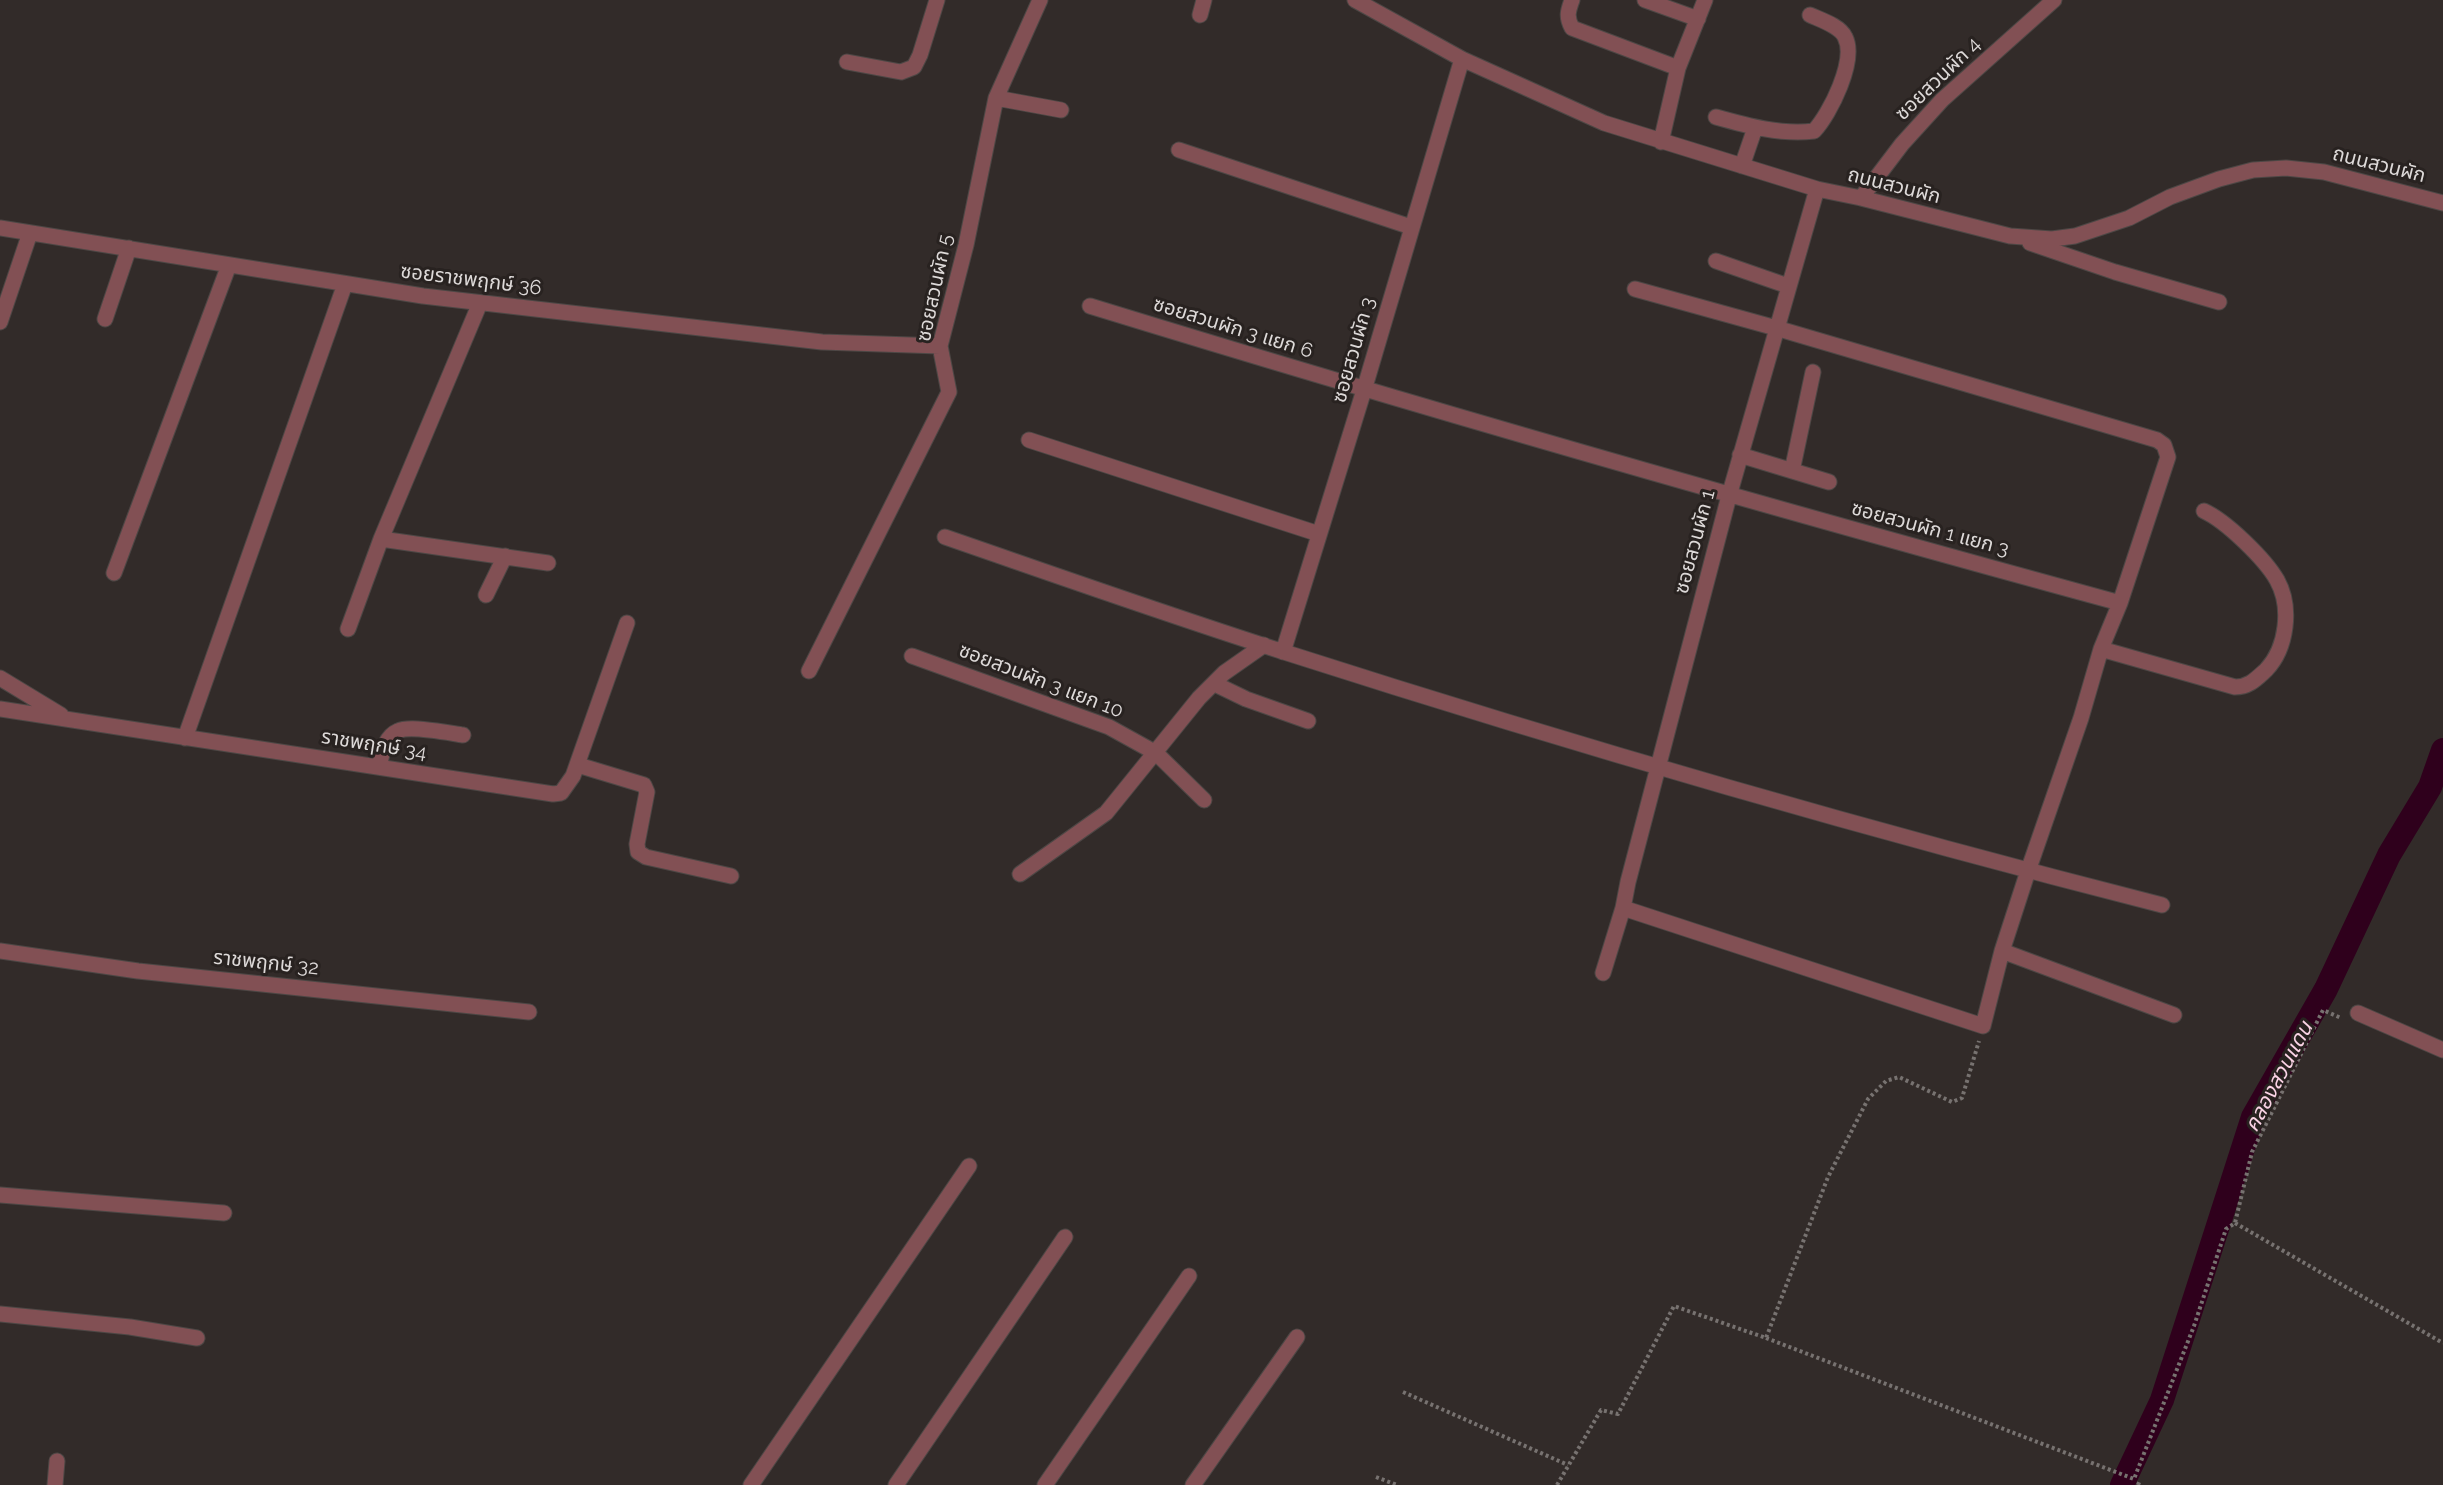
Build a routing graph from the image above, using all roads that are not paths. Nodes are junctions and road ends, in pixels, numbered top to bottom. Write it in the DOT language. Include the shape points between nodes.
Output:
graph roads {
  1 [pos="937,0"];
  2 [pos="1040,0"];
  3 [pos="1355,0"];
  4 [pos="1572,0"];
  5 [pos="1645,0"];
  6 [pos="1705,0"];
  7 [pos="2054,0"];
  8 [pos="1810,15"];
  9 [pos="1698,19"];
  10 [pos="1461,59"];
  11 [pos="847,62"];
  12 [pos="1678,68"];
  13 [pos="996,98"];
  14 [pos="1060,110"];
  15 [pos="1716,117"];
  16 [pos="1755,128"];
  17 [pos="1661,142"];
  18 [pos="1179,150"];
  19 [pos="1742,166"];
  20 [pos="1817,189"];
  21 [pos="1861,198"];
  22 [pos="2443,203"];
  23 [pos="1411,227"];
  24 [pos="0,228"];
  25 [pos="30,233"];
  26 [pos="2010,236"];
  27 [pos="129,248"];
  28 [pos="1716,261"];
  29 [pos="229,265"];
  30 [pos="345,284"];
  31 [pos="1788,286"];
  32 [pos="1635,289"];
  33 [pos="2219,302"];
  34 [pos="480,303"];
  35 [pos="1090,306"];
  36 [pos="105,319"];
  37 [pos="0,322"];
  38 [pos="1776,328"];
  39 [pos="940,346"];
  40 [pos="1813,372"];
  41 [pos="1364,390"];
  42 [pos="1029,440"];
  43 [pos="1740,455"];
  44 [pos="1792,471"];
  45 [pos="1829,482"];
  46 [pos="1729,496"];
  47 [pos="2204,511"];
  48 [pos="1319,534"];
  49 [pos="945,537"];
  50 [pos="381,539"];
  51 [pos="505,556"];
  52 [pos="548,562"];
  53 [pos="114,573"];
  54 [pos="486,595"];
  55 [pos="2120,603"];
  56 [pos="627,623"];
  57 [pos="348,629"];
  58 [pos="1264,645"];
  59 [pos="2101,649"];
  60 [pos="1283,652"];
  61 [pos="912,656"];
  62 [pos="809,671"];
  63 [pos="0,678"];
  64 [pos="1215,684"];
  65 [pos="0,709"];
  66 [pos="69,720"];
  67 [pos="1308,721"];
  68 [pos="463,735"];
  69 [pos="185,738"];
  70 [pos="1156,753"];
  71 [pos="578,765"];
  72 [pos="379,767"];
  73 [pos="1658,767"];
  74 [pos="1204,800"];
  75 [pos="2028,871"];
  76 [pos="1020,874"];
  77 [pos="731,876"];
  78 [pos="2162,905"];
  79 [pos="1623,909"];
  80 [pos="0,951"];
  81 [pos="2002,951"];
  82 [pos="1603,973"];
  83 [pos="529,1012"];
  84 [pos="2174,1015"];
  85 [pos="2351,1016"];
  86 [pos="2443,1050"];
  87 [pos="969,1166"];
  88 [pos="0,1195"];
  89 [pos="224,1213"];
  90 [pos="1065,1237"];
  91 [pos="1189,1276"];
  92 [pos="0,1314"];
  93 [pos="1297,1337"];
  94 [pos="197,1338"];
  95 [pos="57,1461"];
  96 [pos="55,1485"];
  97 [pos="751,1485"];
  98 [pos="896,1485"];
  99 [pos="1045,1485"];
  100 [pos="1193,1485"];
  1 -- 11 [label="street" via="914,67 901,72"];
  2 -- 13 [label="street, ซอยสวนผัก 5"];
  3 -- 10 [label="street, ถนนสวนผัก"];
  4 -- 12 [label="street" via="1567,13 1572,28"];
  5 -- 9 [label="street"];
  6 -- 9 [label="street"];
  7 -- 21 [label="street, ซอยสวนผัก 4" via="1942,100"];
  8 -- 16 [label="street" via="1845,35 1850,51 1825,120 1814,131 1803,133"];
  9 -- 12 [label="street"];
  10 -- 17 [label="street, ถนนสวนผัก" via="1604,123"];
  10 -- 23 [label="street, ซอยสวนผัก 3"];
  12 -- 17 [label="street"];
  13 -- 14 [label="street"];
  13 -- 39 [label="street, ซอยสวนผัก 5" via="966,245"];
  15 -- 16 [label="street"];
  16 -- 19 [label="street"];
  17 -- 19 [label="street, ถนนสวนผัก"];
  18 -- 23 [label="street"];
  19 -- 20 [label="street, ถนนสวนผัก"];
  20 -- 21 [label="street, ถนนสวนผัก"];
  20 -- 31 [label="street, ซอยสวนผัก 1"];
  21 -- 26 [label="street, ถนนสวนผัก"];
  22 -- 26 [label="street, ถนนสวนผัก" via="2324,172 2253,170 2170,197 2129,218 2075,237"];
  23 -- 41 [label="street, ซอยสวนผัก 3"];
  24 -- 25 [label="street, ซอยราชพฤกษ์ 36"];
  25 -- 27 [label="street, ซอยราชพฤกษ์ 36"];
  25 -- 37 [label="street"];
  26 -- 33 [label="street"];
  27 -- 29 [label="street, ซอยราชพฤกษ์ 36"];
  27 -- 36 [label="street"];
  28 -- 31 [label="street"];
  29 -- 30 [label="street, ซอยราชพฤกษ์ 36"];
  29 -- 53 [label="street"];
  30 -- 34 [label="street, ซอยราชพฤกษ์ 36"];
  30 -- 69 [label="street"];
  31 -- 38 [label="street, ซอยสวนผัก 1"];
  32 -- 38 [label="street"];
  34 -- 39 [label="street, ซอยราชพฤกษ์ 36" via="822,342"];
  34 -- 50 [label="street"];
  35 -- 41 [label="street, ซอยสวนผัก 3 แยก 6"];
  38 -- 43 [label="street, ซอยสวนผัก 1"];
  38 -- 55 [label="street" via="2164,445 2168,458"];
  39 -- 62 [label="street, ซอยสวนผัก 5" via="949,392"];
  40 -- 44 [label="street"];
  41 -- 46 [label="street, ซอยสวนผัก 3 แยก 6"];
  41 -- 48 [label="street, ซอยสวนผัก 3"];
  42 -- 48 [label="street"];
  43 -- 44 [label="street"];
  43 -- 46 [label="street, ซอยสวนผัก 1"];
  44 -- 45 [label="street"];
  46 -- 55 [label="street, ซอยสวนผัก 1 แยก 3"];
  46 -- 73 [label="street, ซอยสวนผัก 1"];
  47 -- 59 [label="street" via="2219,517 2277,580 2287,610 2276,659 2252,683 2235,687"];
  48 -- 60 [label="street, ซอยสวนผัก 3"];
  49 -- 58 [label="street"];
  50 -- 51 [label="street"];
  50 -- 57 [label="street"];
  51 -- 52 [label="street"];
  51 -- 54 [label="street"];
  55 -- 59 [label="street"];
  56 -- 71 [label="street, ราชพฤกษ์ 34"];
  58 -- 60 [label="street"];
  58 -- 64 [label="street" via="1224,673"];
  59 -- 75 [label="street"];
  60 -- 73 [label="street"];
  61 -- 70 [label="street, ซอยสวนผัก 3 แยก 10" via="1109,727"];
  63 -- 66 [label="street"];
  64 -- 67 [label="street"];
  64 -- 70 [label="street" via="1199,698"];
  65 -- 66 [label="street, ราชพฤกษ์ 34"];
  66 -- 69 [label="street, ราชพฤกษ์ 34"];
  68 -- 72 [label="street" via="398,730 389,738"];
  69 -- 72 [label="street, ราชพฤกษ์ 34"];
  70 -- 74 [label="street, ซอยสวนผัก 3 แยก 10"];
  70 -- 76 [label="street" via="1106,813"];
  71 -- 72 [label="street, ราชพฤกษ์ 34" via="567,787 553,794"];
  71 -- 77 [label="street" via="644,785 647,792 638,852"];
  73 -- 75 [label="street"];
  73 -- 79 [label="street, ซอยสวนผัก 1"];
  75 -- 78 [label="street"];
  75 -- 81 [label="street"];
  79 -- 81 [label="street" via="1983,1026"];
  79 -- 82 [label="street, ซอยสวนผัก 1"];
  80 -- 83 [label="street, ราชพฤกษ์ 32" via="138,971"];
  81 -- 84 [label="street"];
  85 -- 86 [label="street"];
  87 -- 97 [label="street"];
  88 -- 89 [label="street"];
  90 -- 98 [label="street"];
  91 -- 99 [label="street"];
  92 -- 94 [label="street"];
  93 -- 100 [label="street"];
  95 -- 96 [label="street"];
}
